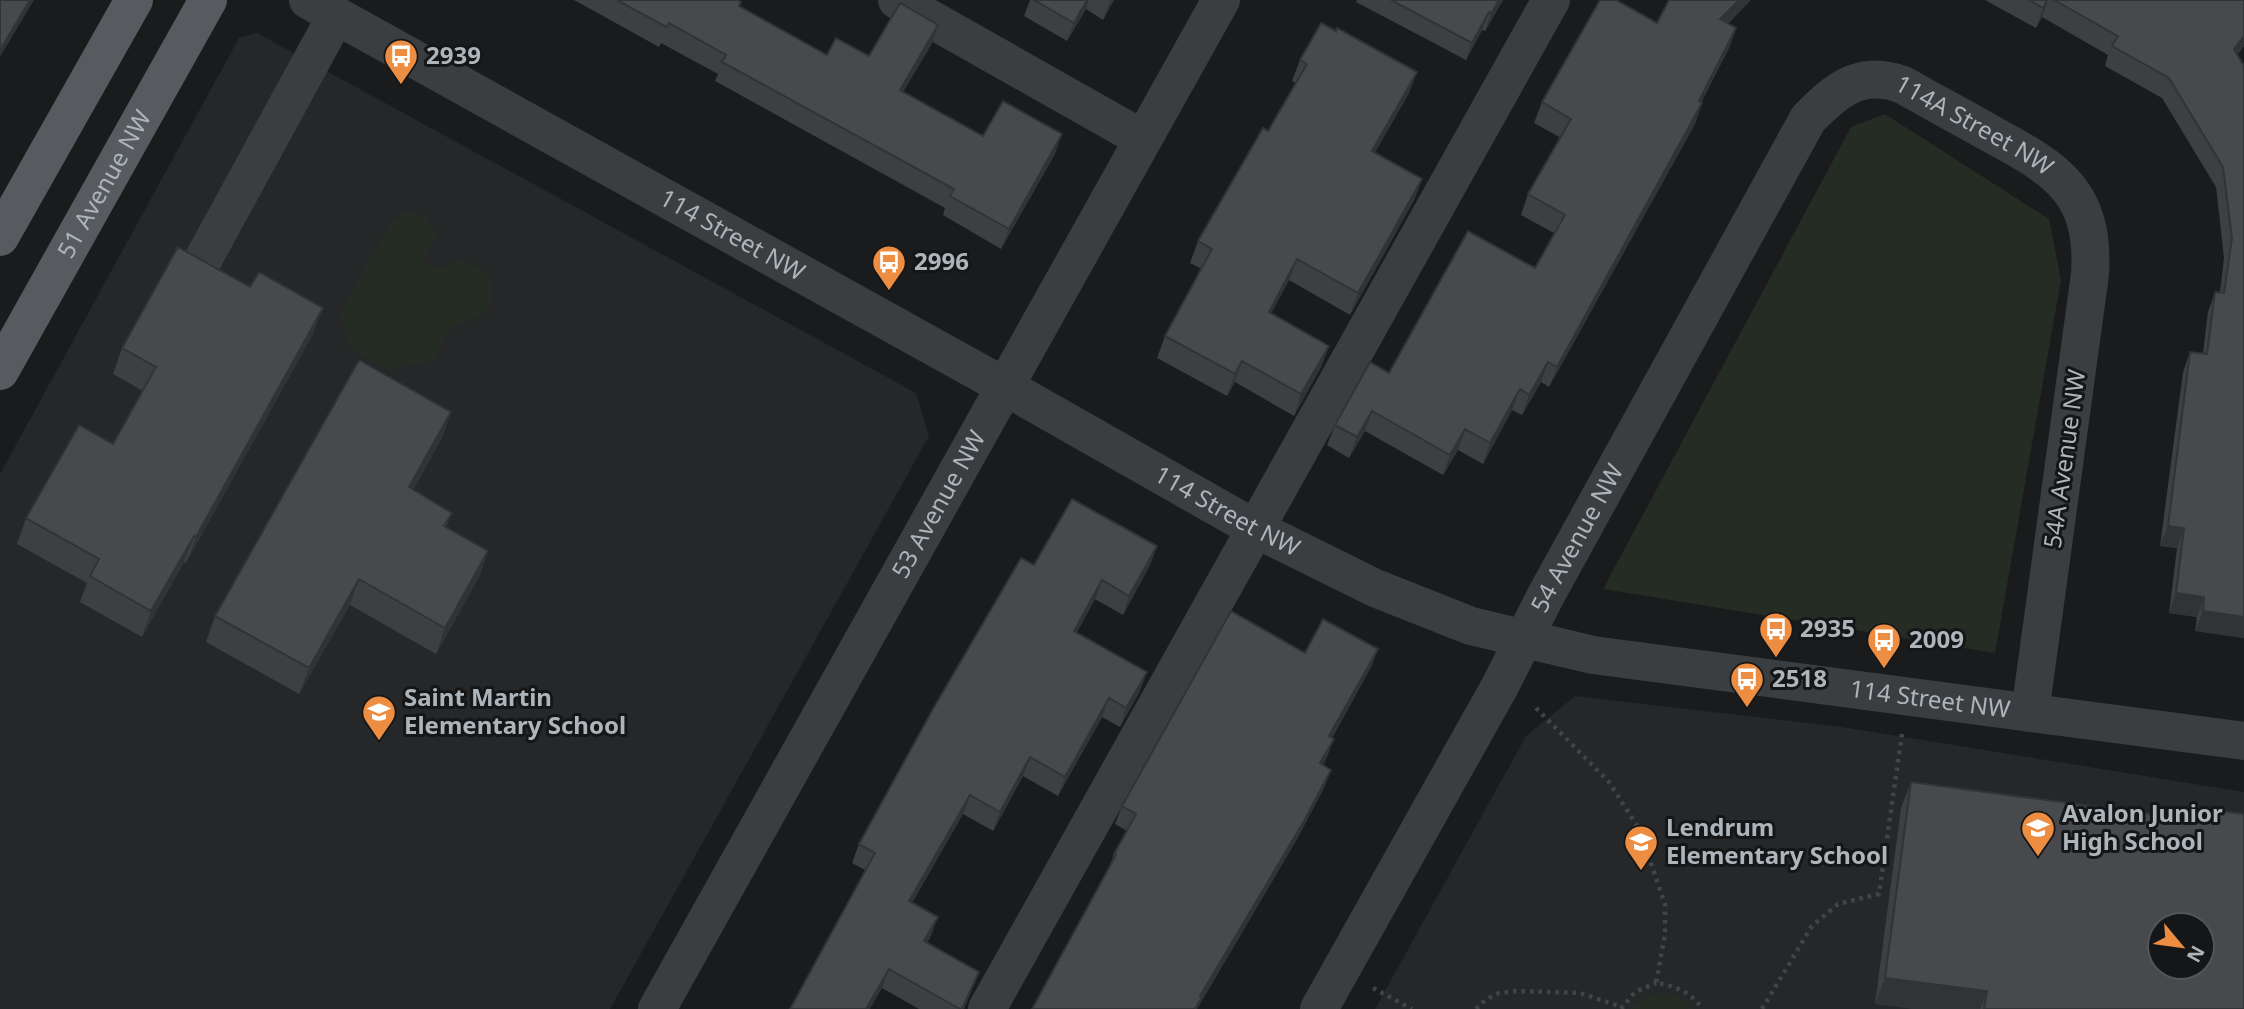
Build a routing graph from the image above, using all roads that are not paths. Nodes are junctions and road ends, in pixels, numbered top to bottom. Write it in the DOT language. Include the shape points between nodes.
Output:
graph roads {
  1 [pos="135,0"];
  2 [pos="208,0"];
  3 [pos="1221,0"];
  4 [pos="1551,0"];
  5 [pos="904,2"];
  6 [pos="322,8"];
  7 [pos="1853,83"];
  8 [pos="1143,139"];
  9 [pos="2080,205"];
  10 [pos="0,237"];
  11 [pos="199,267"];
  12 [pos="0,371"];
  13 [pos="1004,386"];
  14 [pos="1254,528"];
  15 [pos="1522,639"];
  16 [pos="2030,713"];
  17 [pos="2244,741"];
  18 [pos="657,1009"];
  19 [pos="987,1009"];
  20 [pos="1319,1009"];
  1 -- 10 [label="main road"];
  2 -- 12 [label="main road, 51 Avenue NW"];
  3 -- 8 [label="street, 53 Avenue NW"];
  4 -- 14 [label="street"];
  5 -- 8 [label="street"];
  6 -- 11 [label="street"];
  6 -- 13 [label="street, 114 Street NW"];
  7 -- 9 [label="street, 114A Street NW" via="1870,79 1903,85 2039,160"];
  7 -- 15 [label="street, 54 Avenue NW" via="1826,100 1808,119"];
  8 -- 13 [label="street, 53 Avenue NW"];
  9 -- 16 [label="street, 54A Avenue NW" via="2092,249 2090,274"];
  13 -- 14 [label="street, 114 Street NW"];
  13 -- 18 [label="street, 53 Avenue NW"];
  14 -- 15 [label="street, 114 Street NW" via="1375,588 1471,626"];
  14 -- 19 [label="street"];
  15 -- 16 [label="street, 114 Street NW" via="1593,655"];
  15 -- 20 [label="street, 54 Avenue NW"];
  16 -- 17 [label="street, 114 Street NW"];
}
